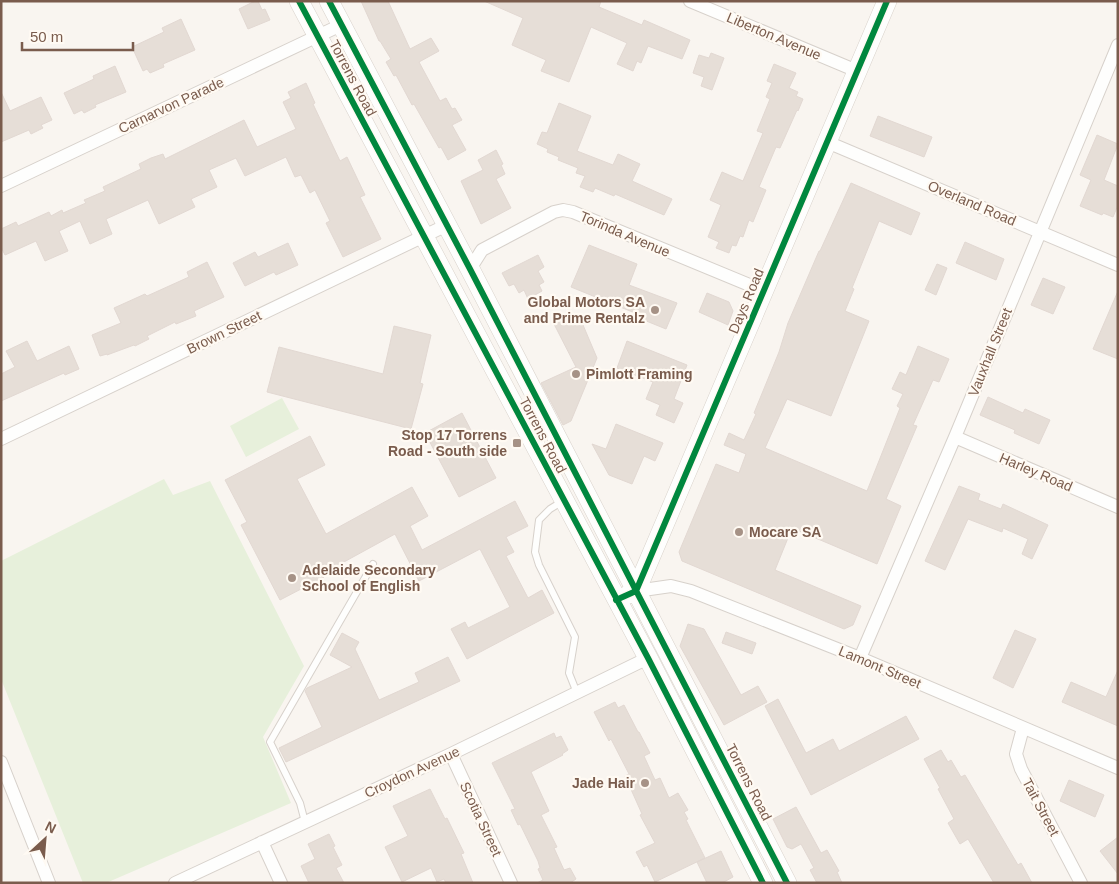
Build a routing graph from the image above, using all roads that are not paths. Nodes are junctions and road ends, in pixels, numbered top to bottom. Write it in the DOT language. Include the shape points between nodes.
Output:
graph roads {
  1 [pos="299,1"];
  2 [pos="329,1"];
  3 [pos="690,1"];
  4 [pos="887,1"];
  5 [pos="341,25"];
  6 [pos="317,36"];
  7 [pos="1118,45"];
  8 [pos="858,71"];
  9 [pos="827,142"];
  10 [pos="1,186"];
  11 [pos="447,225"];
  12 [pos="1040,232"];
  13 [pos="423,237"];
  14 [pos="1118,265"];
  15 [pos="470,269"];
  16 [pos="764,291"];
  17 [pos="955,437"];
  18 [pos="1,439"];
  19 [pos="564,500"];
  20 [pos="1118,507"];
  21 [pos="373,564"];
  22 [pos="636,590"];
  23 [pos="616,600"];
  24 [pos="648,658"];
  25 [pos="860,658"];
  26 [pos="577,693"];
  27 [pos="1023,728"];
  28 [pos="451,754"];
  29 [pos="1,762"];
  30 [pos="1118,768"];
  31 [pos="305,822"];
  32 [pos="262,842"];
  33 [pos="49,883"];
  34 [pos="175,883"];
  35 [pos="281,883"];
  36 [pos="511,883"];
  37 [pos="763,883"];
  38 [pos="788,883"];
  39 [pos="1080,883"];
  1 -- 6 [label="main road, Torrens Road"];
  2 -- 5 [label="main road, Torrens Road"];
  3 -- 8 [label="street, Liberton Avenue"];
  4 -- 8 [label="main road, Days Road"];
  5 -- 6 [label="street, Carnarvon Parade"];
  5 -- 11 [label="main road, Torrens Road"];
  6 -- 10 [label="street, Carnarvon Parade"];
  6 -- 13 [label="main road, Torrens Road"];
  7 -- 12 [label="street, Vauxhall Street"];
  8 -- 9 [label="main road, Days Road"];
  9 -- 12 [label="street, Overland Road"];
  9 -- 16 [label="main road, Days Road"];
  11 -- 13 [label="street, Brown Street"];
  11 -- 15 [label="main road, Torrens Road"];
  12 -- 14 [label="street, Overland Road"];
  12 -- 17 [label="street, Vauxhall Street"];
  13 -- 18 [label="street, Brown Street"];
  13 -- 19 [label="main road, Torrens Road"];
  15 -- 16 [label="street, Torinda Avenue" via="482,250 563,210"];
  15 -- 22 [label="main road, Torrens Road"];
  16 -- 22 [label="main road, Days Road"];
  17 -- 20 [label="street, Harley Road"];
  17 -- 25 [label="street, Vauxhall Street"];
  19 -- 23 [label="main road, Torrens Road"];
  19 -- 26 [label="lane" via="538,520 535,552 575,637 569,673"];
  21 -- 31 [label="lane" via="270,742 300,803"];
  22 -- 23 [label="main road"];
  22 -- 25 [label="street, Lamont Street" via="671,586 691,592"];
  22 -- 38 [label="main road, Torrens Road"];
  23 -- 24 [label="main road, Torrens Road"];
  24 -- 26 [label="street, Croydon Avenue"];
  24 -- 37 [label="main road, Torrens Road"];
  25 -- 27 [label="street, Lamont Street"];
  26 -- 28 [label="street, Croydon Avenue"];
  27 -- 30 [label="street, Lamont Street"];
  27 -- 39 [label="street, Tait Street" via="1016,754 1021,769"];
  28 -- 31 [label="street, Croydon Avenue"];
  28 -- 36 [label="street, Scotia Street"];
  29 -- 33 [label="street"];
  31 -- 32 [label="street, Croydon Avenue"];
  32 -- 34 [label="street, Croydon Avenue"];
  32 -- 35 [label="street"];
}
